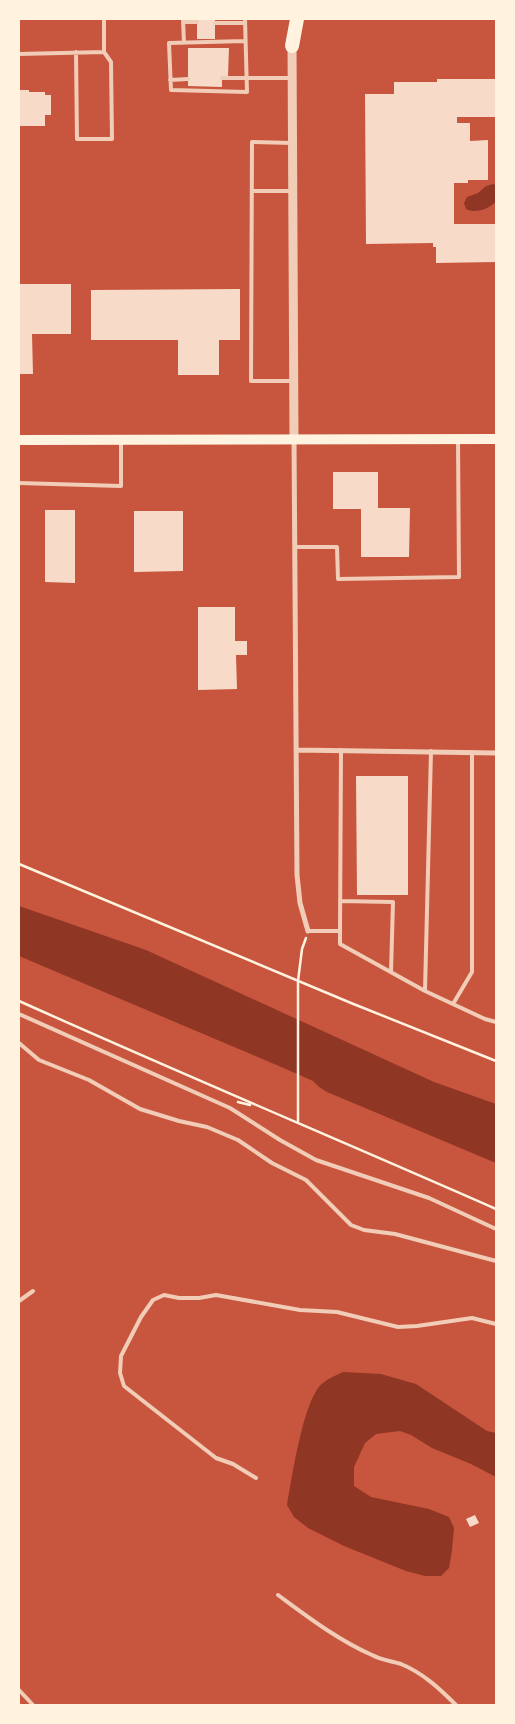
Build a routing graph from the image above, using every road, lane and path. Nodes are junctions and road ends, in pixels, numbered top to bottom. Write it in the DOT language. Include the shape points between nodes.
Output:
graph roads {
  1 [pos="104,19"];
  2 [pos="292,19"];
  3 [pos="297,19"];
  4 [pos="183,20"];
  5 [pos="245,21"];
  6 [pos="197,22"];
  7 [pos="214,23"];
  8 [pos="245,41"];
  9 [pos="184,43"];
  10 [pos="292,46"];
  11 [pos="76,52"];
  12 [pos="104,52"];
  13 [pos="19,54"];
  14 [pos="247,77"];
  15 [pos="222,78"];
  16 [pos="292,78"];
  17 [pos="170,80"];
  18 [pos="188,80"];
  19 [pos="292,142"];
  20 [pos="252,191"];
  21 [pos="293,191"];
  22 [pos="294,381"];
  23 [pos="294,439"];
  24 [pos="458,439"];
  25 [pos="496,439"];
  26 [pos="19,440"];
  27 [pos="121,440"];
  28 [pos="19,484"];
  29 [pos="295,547"];
  30 [pos="296,750"];
  31 [pos="341,750"];
  32 [pos="431,751"];
  33 [pos="472,752"];
  34 [pos="496,752"];
  35 [pos="19,864"];
  36 [pos="340,901"];
  37 [pos="308,931"];
  38 [pos="340,931"];
  39 [pos="391,972"];
  40 [pos="298,981"];
  41 [pos="425,991"];
  42 [pos="19,1001"];
  43 [pos="453,1004"];
  44 [pos="19,1014"];
  45 [pos="496,1022"];
  46 [pos="19,1043"];
  47 [pos="496,1061"];
  48 [pos="298,1122"];
  49 [pos="496,1209"];
  50 [pos="496,1229"];
  51 [pos="496,1261"];
  52 [pos="33,1291"];
  53 [pos="19,1301"];
  54 [pos="496,1324"];
  55 [pos="256,1478"];
  56 [pos="278,1595"];
  57 [pos="19,1690"];
  58 [pos="33,1705"];
  59 [pos="456,1705"];
  1 -- 12 [label="lane"];
  2 -- 10 [label="street"];
  3 -- 10 [label="highway"];
  4 -- 6 [label="lane"];
  4 -- 9 [label="lane"];
  5 -- 7 [label="lane"];
  5 -- 8 [label="lane"];
  8 -- 9 [label="lane"];
  8 -- 14 [label="lane"];
  9 -- 17 [label="lane" via="169,43"];
  10 -- 16 [label="street"];
  11 -- 12 [label="lane"];
  11 -- 12 [label="lane" via="76,139 112,139 111,62"];
  11 -- 13 [label="lane"];
  14 -- 15 [label="lane"];
  14 -- 16 [label="lane"];
  14 -- 17 [label="lane" via="246,92 171,90"];
  16 -- 19 [label="street"];
  17 -- 18 [label="lane"];
  19 -- 20 [label="lane" via="252,142"];
  19 -- 21 [label="street"];
  20 -- 21 [label="lane"];
  20 -- 22 [label="lane" via="251,381"];
  21 -- 22 [label="street"];
  22 -- 23 [label="street"];
  23 -- 24 [label="main road"];
  23 -- 27 [label="main road"];
  23 -- 29 [label="street"];
  24 -- 25 [label="main road"];
  24 -- 29 [label="lane" via="459,577 338,579 337,547"];
  26 -- 27 [label="main road"];
  27 -- 28 [label="lane" via="121,486"];
  29 -- 30 [label="street"];
  30 -- 31 [label="street"];
  30 -- 37 [label="street" via="298,891"];
  31 -- 32 [label="street"];
  31 -- 36 [label="lane"];
  32 -- 33 [label="street"];
  32 -- 41 [label="lane"];
  33 -- 34 [label="street"];
  33 -- 43 [label="lane" via="472,972"];
  35 -- 40 [label="path"];
  36 -- 38 [label="lane"];
  36 -- 39 [label="lane" via="393,902"];
  37 -- 38 [label="lane"];
  37 -- 40 [label="path"];
  38 -- 39 [label="lane" via="340,944"];
  39 -- 41 [label="lane"];
  40 -- 47 [label="path"];
  40 -- 48 [label="path"];
  41 -- 43 [label="lane"];
  42 -- 48 [label="path"];
  43 -- 45 [label="lane"];
  44 -- 50 [label="lane" via="230,1108 316,1160 428,1198"];
  46 -- 51 [label="lane" via="39,1060 89,1080 140,1109 207,1127 238,1140 272,1163 306,1180 351,1225"];
  48 -- 49 [label="path"];
  52 -- 53 [label="lane"];
  54 -- 55 [label="lane" via="472,1318 398,1327 337,1312 300,1310 216,1295 199,1298 164,1295 153,1300 121,1356 120,1373 124,1386 216,1458"];
  56 -- 59 [label="lane" via="329,1632 372,1656 401,1664 419,1674"];
  57 -- 58 [label="lane"];
}
